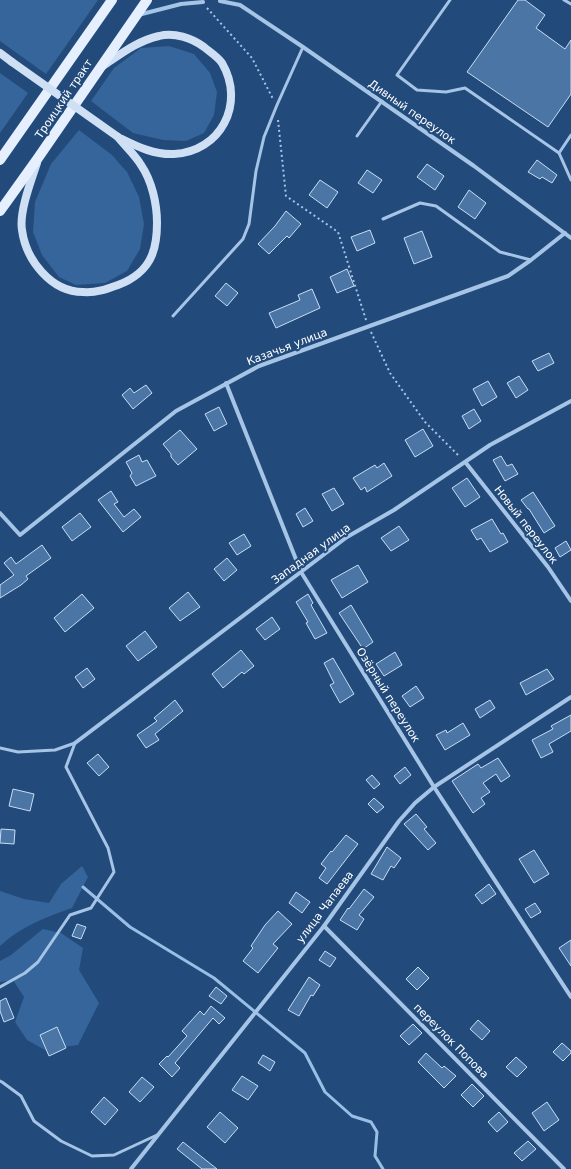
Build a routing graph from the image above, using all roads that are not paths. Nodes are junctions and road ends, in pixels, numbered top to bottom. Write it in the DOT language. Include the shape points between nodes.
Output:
graph roads {
  1 [pos="112,0"];
  2 [pos="147,0"];
  3 [pos="244,0"];
  4 [pos="450,0"];
  5 [pos="564,0"];
  6 [pos="220,1"];
  7 [pos="203,2"];
  8 [pos="571,4"];
  9 [pos="240,5"];
  10 [pos="136,16"];
  11 [pos="303,47"];
  12 [pos="0,53"];
  13 [pos="100,68"];
  14 [pos="382,102"];
  15 [pos="357,136"];
  16 [pos="571,136"];
  17 [pos="118,137"];
  18 [pos="558,153"];
  19 [pos="38,158"];
  20 [pos="0,160"];
  21 [pos="571,180"];
  22 [pos="0,211"];
  23 [pos="383,219"];
  24 [pos="565,233"];
  25 [pos="571,238"];
  26 [pos="531,260"];
  27 [pos="173,316"];
  28 [pos="226,384"];
  29 [pos="571,401"];
  30 [pos="466,463"];
  31 [pos="0,513"];
  32 [pos="301,572"];
  33 [pos="571,601"];
  34 [pos="571,697"];
  35 [pos="75,744"];
  36 [pos="0,748"];
  37 [pos="434,787"];
  38 [pos="324,926"];
  39 [pos="0,987"];
  40 [pos="569,989"];
  41 [pos="571,997"];
  42 [pos="0,1081"];
  43 [pos="159,1135"];
  44 [pos="131,1169"];
  45 [pos="564,1169"];
  1 -- 20 [label="main road, Троицкий тракт"];
  2 -- 10 [label="main road, Троицкий тракт"];
  3 -- 9 [label="street"];
  4 -- 18 [label="lane" via="397,75 417,90 446,92 465,88"];
  5 -- 8 [label="lane"];
  6 -- 9 [label="street"];
  7 -- 10 [label="street" via="181,4"];
  9 -- 11 [label="street, Дивный переулок"];
  10 -- 13 [label="main road, Троицкий тракт"];
  11 -- 14 [label="street, Дивный переулок"];
  11 -- 27 [label="lane" via="264,137 256,171 249,224 243,239"];
  12 -- 17 [label="main road, bridge"];
  13 -- 17 [label="main road" via="138,43 160,36 180,36 197,41 212,53 222,63 228,79 232,98 229,115 218,133 190,152 173,154 144,150"];
  13 -- 19 [label="main road, Троицкий тракт"];
  14 -- 15 [label="lane"];
  14 -- 24 [label="street, Дивный переулок"];
  16 -- 18 [label="lane"];
  17 -- 19 [label="main road" via="142,165 152,189 157,211 157,235 152,256 142,270 127,282 97,292 64,288 44,276 30,258 22,230 24,206"];
  18 -- 21 [label="lane"];
  19 -- 22 [label="main road, Троицкий тракт"];
  23 -- 26 [label="lane" via="420,203 436,206 500,252"];
  24 -- 25 [label="street, Дивный переулок"];
  24 -- 26 [label="street, Казачья улица"];
  26 -- 28 [label="street, Казачья улица" via="508,276 259,366"];
  28 -- 31 [label="street, Казачья улица" via="176,411 20,535"];
  28 -- 32 [label="street, Озёрный переулок"];
  29 -- 30 [label="street, Западная улица" via="490,445"];
  30 -- 32 [label="street, Западная улица" via="347,537"];
  30 -- 33 [label="street, Новый переулок" via="548,566"];
  32 -- 35 [label="street, Западная улица"];
  32 -- 37 [label="street, Озёрный переулок"];
  34 -- 37 [label="street, улица Чапаева"];
  35 -- 36 [label="lane" via="55,750 18,752"];
  35 -- 39 [label="lane" via="66,767 108,848 114,872 91,908 70,915 38,962 25,973"];
  37 -- 38 [label="street, улица Чапаева" via="399,821"];
  37 -- 40 [label="street, Озёрный переулок"];
  38 -- 43 [label="street, улица Чапаева"];
  38 -- 45 [label="street, переулок Попова"];
  40 -- 41 [label="street, Озёрный переулок"];
  42 -- 43 [label="lane" via="21,1096 34,1121 61,1141 92,1156 114,1155"];
  43 -- 44 [label="street, улица Чапаева"];
}
